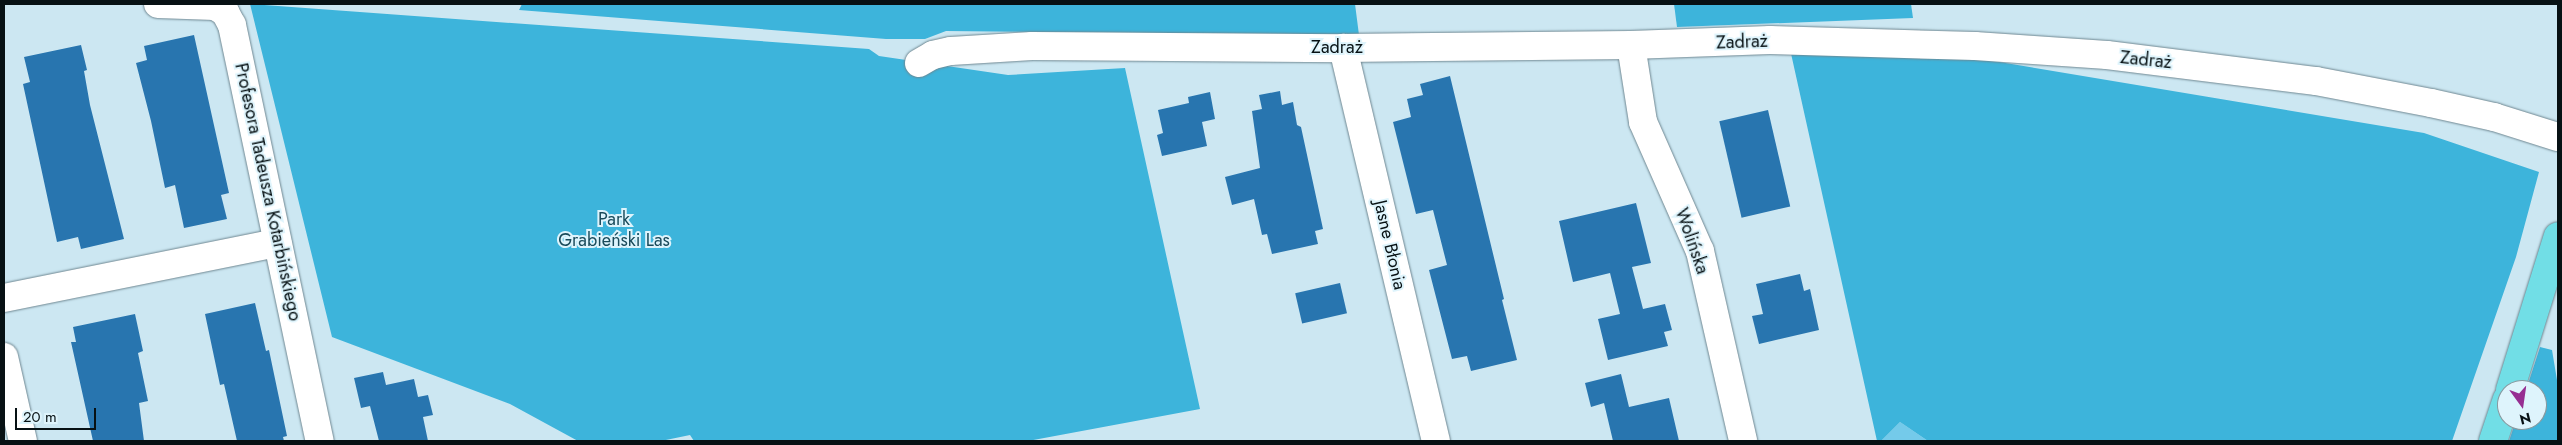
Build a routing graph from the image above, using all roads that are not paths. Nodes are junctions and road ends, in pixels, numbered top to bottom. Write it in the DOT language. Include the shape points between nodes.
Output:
graph roads {
  1 [pos="158,4"];
  2 [pos="1631,45"];
  3 [pos="1343,48"];
  4 [pos="919,62"];
  5 [pos="2558,137"];
  6 [pos="2558,236"];
  7 [pos="278,244"];
  8 [pos="4,298"];
  9 [pos="4,356"];
  10 [pos="2513,380"];
  11 [pos="2497,429"];
  12 [pos="23,441"];
  13 [pos="320,441"];
  14 [pos="1436,441"];
  15 [pos="1743,441"];
  16 [pos="2493,441"];
  1 -- 7 [label="street, Profesora Tadeusza Kotarbińskiego" via="209,4 220,8 229,18"];
  2 -- 3 [label="street, Zadraż"];
  2 -- 5 [label="street, Zadraż" via="1770,40 1874,42 2107,55 2316,81 2440,105"];
  2 -- 15 [label="street, Wolińska" via="1643,122 1700,251"];
  3 -- 4 [label="street, Zadraż" via="1032,46 951,51"];
  3 -- 14 [label="street, Jasne Błonia"];
  6 -- 10 [label="main road"];
  7 -- 8 [label="street"];
  7 -- 13 [label="street, Profesora Tadeusza Kotarbińskiego"];
  9 -- 12 [label="street"];
  11 -- 16 [label="main road"];
}
